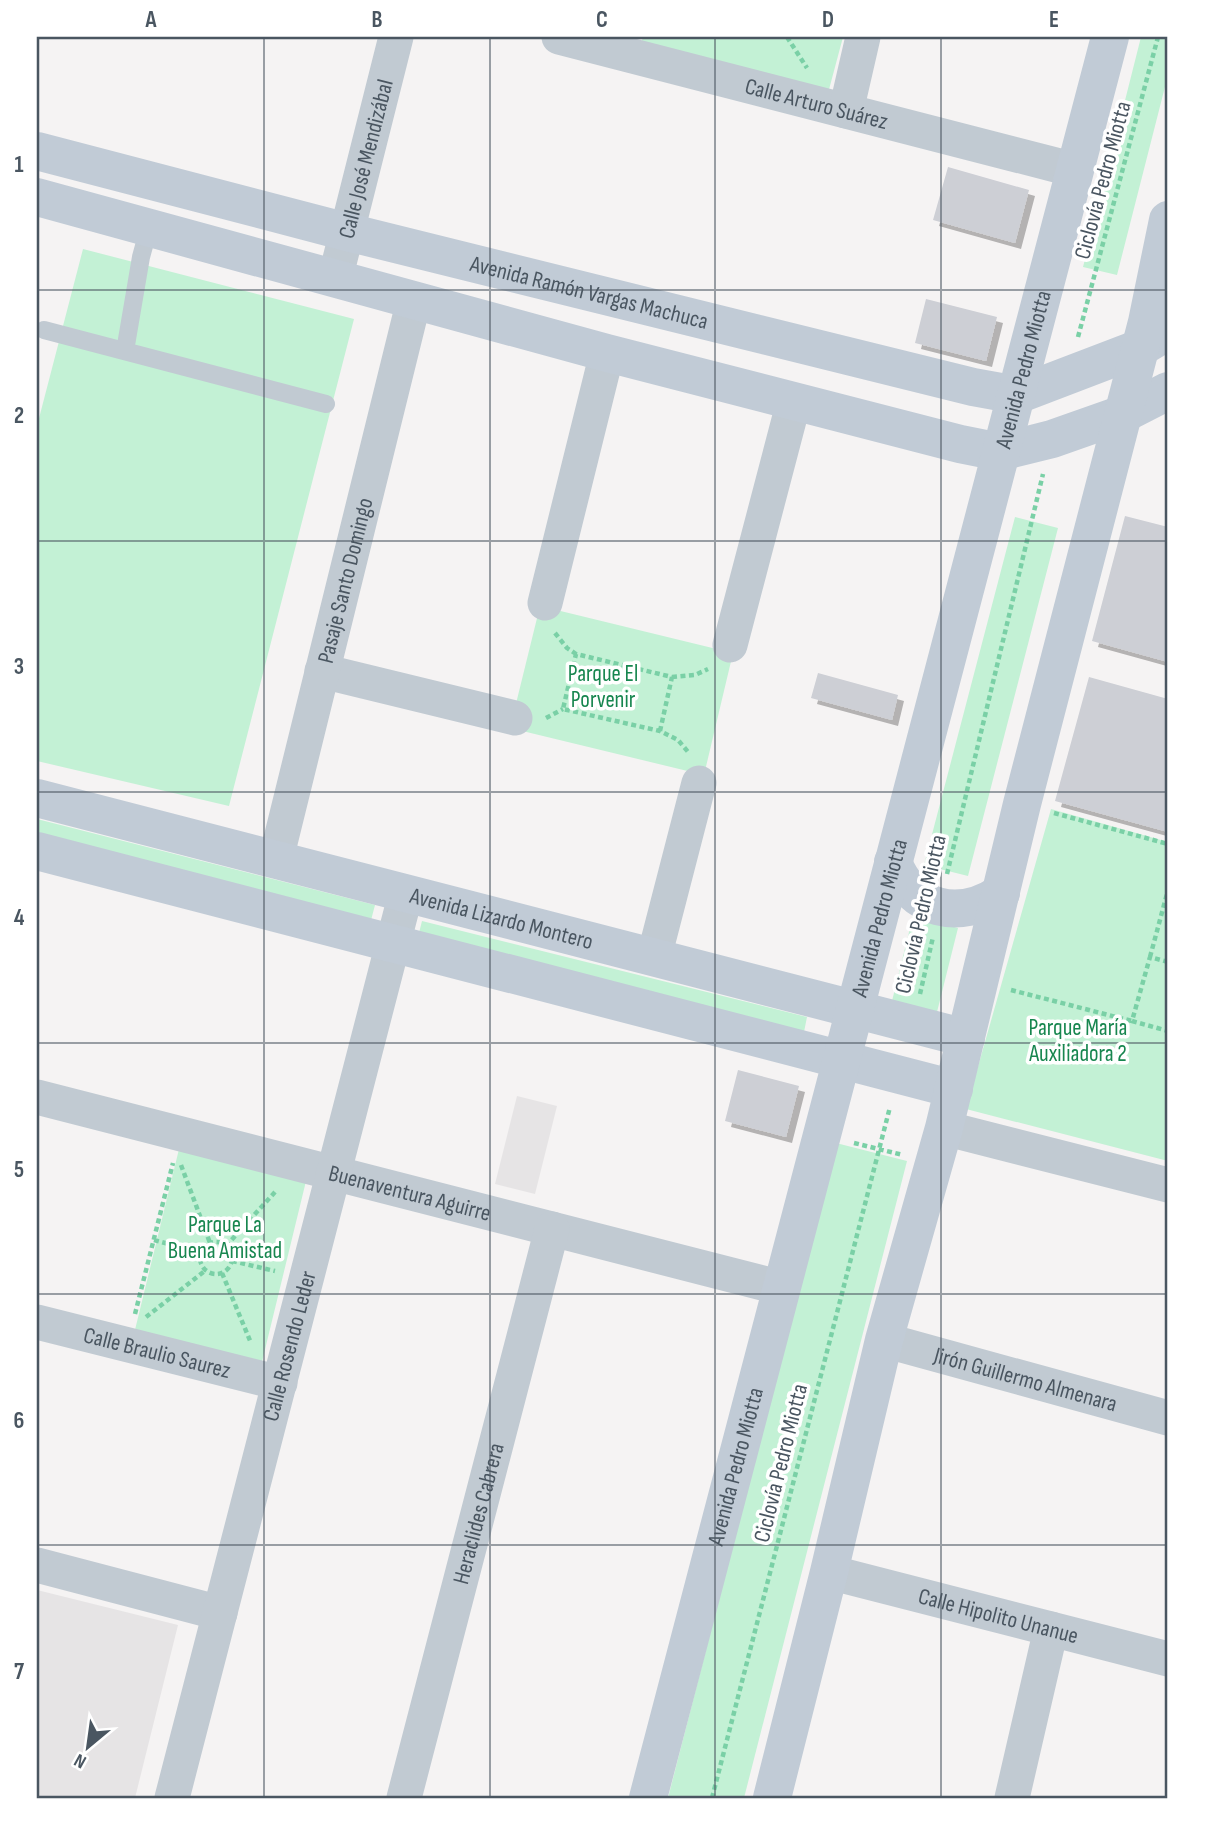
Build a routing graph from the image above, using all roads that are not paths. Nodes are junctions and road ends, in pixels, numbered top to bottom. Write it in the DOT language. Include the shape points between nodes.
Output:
graph roads {
  1 [pos="396,37"];
  2 [pos="559,37"];
  3 [pos="863,37"];
  4 [pos="1110,37"];
  5 [pos="628,45"];
  6 [pos="846,111"];
  7 [pos="37,151"];
  8 [pos="1075,170"];
  9 [pos="37,197"];
  10 [pos="1168,220"];
  11 [pos="149,228"];
  12 [pos="347,232"];
  13 [pos="335,279"];
  14 [pos="414,300"];
  15 [pos="44,330"];
  16 [pos="1154,340"];
  17 [pos="125,351"];
  18 [pos="607,353"];
  19 [pos="1168,391"];
  20 [pos="1017,395"];
  21 [pos="794,401"];
  22 [pos="326,404"];
  23 [pos="1123,414"];
  24 [pos="1000,452"];
  25 [pos="545,603"];
  26 [pos="730,645"];
  27 [pos="323,671"];
  28 [pos="515,718"];
  29 [pos="699,783"];
  30 [pos="37,798"];
  31 [pos="37,851"];
  32 [pos="276,859"];
  33 [pos="893,862"];
  34 [pos="1001,892"];
  35 [pos="406,893"];
  36 [pos="393,944"];
  37 [pos="654,957"];
  38 [pos="854,1008"];
  39 [pos="966,1038"];
  40 [pos="841,1060"];
  41 [pos="954,1089"];
  42 [pos="37,1097"];
  43 [pos="940,1145"];
  44 [pos="334,1173"];
  45 [pos="1168,1185"];
  46 [pos="552,1229"];
  47 [pos="782,1288"];
  48 [pos="37,1322"];
  49 [pos="884,1340"];
  50 [pos="280,1383"];
  51 [pos="1168,1418"];
  52 [pos="37,1565"];
  53 [pos="829,1572"];
  54 [pos="220,1613"];
  55 [pos="1051,1629"];
  56 [pos="1168,1659"];
  57 [pos="172,1798"];
  58 [pos="404,1798"];
  59 [pos="648,1798"];
  60 [pos="772,1798"];
  61 [pos="1012,1798"];
  1 -- 12 [label="street, Calle José Mendizábal"];
  2 -- 5 [label="street, Calle Arturo Suárez"];
  3 -- 6 [label="street"];
  4 -- 8 [label="main road, Avenida Pedro Miotta"];
  5 -- 6 [label="street, Calle Arturo Suárez"];
  6 -- 8 [label="street, Calle Arturo Suárez"];
  7 -- 12 [label="main road, Avenida Ramón Vargas Machuca"];
  8 -- 20 [label="main road, Avenida Pedro Miotta"];
  9 -- 11 [label="main road"];
  10 -- 16 [label="main road"];
  11 -- 13 [label="main road"];
  11 -- 17 [label="lane"];
  12 -- 13 [label="street, Calle José Mendizábal"];
  12 -- 20 [label="main road, Avenida Ramón Vargas Machuca"];
  13 -- 14 [label="main road"];
  14 -- 18 [label="main road"];
  14 -- 27 [label="street, Pasaje Santo Domingo"];
  15 -- 17 [label="lane"];
  16 -- 20 [label="main road"];
  16 -- 23 [label="main road"];
  17 -- 22 [label="lane"];
  18 -- 21 [label="main road"];
  18 -- 25 [label="street"];
  19 -- 23 [label="main road"];
  20 -- 24 [label="main road, Avenida Pedro Miotta"];
  21 -- 24 [label="main road"];
  21 -- 26 [label="street"];
  23 -- 24 [label="main road"];
  23 -- 34 [label="main road" via="1042,814"];
  24 -- 33 [label="main road, Avenida Pedro Miotta"];
  27 -- 28 [label="street"];
  27 -- 32 [label="street, Pasaje Santo Domingo"];
  29 -- 37 [label="street"];
  30 -- 32 [label="main road, Avenida Lizardo Montero"];
  31 -- 36 [label="main road"];
  32 -- 35 [label="main road, Avenida Lizardo Montero"];
  33 -- 34 [label="main road" via="910,891 940,907 972,907"];
  33 -- 38 [label="main road, Avenida Pedro Miotta"];
  34 -- 39 [label="main road"];
  35 -- 36 [label="street, Calle Rosendo Leder"];
  35 -- 37 [label="main road, Avenida Lizardo Montero"];
  36 -- 40 [label="main road"];
  36 -- 44 [label="street, Calle Rosendo Leder"];
  37 -- 38 [label="main road, Avenida Lizardo Montero"];
  38 -- 39 [label="main road, Avenida Lizardo Montero"];
  38 -- 40 [label="main road, Avenida Pedro Miotta"];
  39 -- 41 [label="main road"];
  40 -- 41 [label="main road"];
  40 -- 47 [label="main road, Avenida Pedro Miotta"];
  41 -- 43 [label="main road"];
  42 -- 44 [label="street, Buenaventura Aguirre" via="178,1142"];
  43 -- 45 [label="street"];
  43 -- 49 [label="main road"];
  44 -- 46 [label="street, Buenaventura Aguirre"];
  44 -- 50 [label="street, Calle Rosendo Leder"];
  46 -- 47 [label="street, Buenaventura Aguirre"];
  46 -- 58 [label="street, Heraclides Cabrera"];
  47 -- 59 [label="main road, Avenida Pedro Miotta"];
  48 -- 50 [label="street, Calle Braulio Saurez" via="129,1337"];
  49 -- 51 [label="street, Jirón Guillermo Almenara"];
  49 -- 53 [label="main road"];
  50 -- 54 [label="street, Calle Rosendo Leder"];
  52 -- 54 [label="street"];
  53 -- 55 [label="street, Calle Hipolito Unanue"];
  53 -- 60 [label="main road"];
  54 -- 57 [label="street, Calle Rosendo Leder"];
  55 -- 56 [label="street, Calle Hipolito Unanue"];
  55 -- 61 [label="street"];
}
